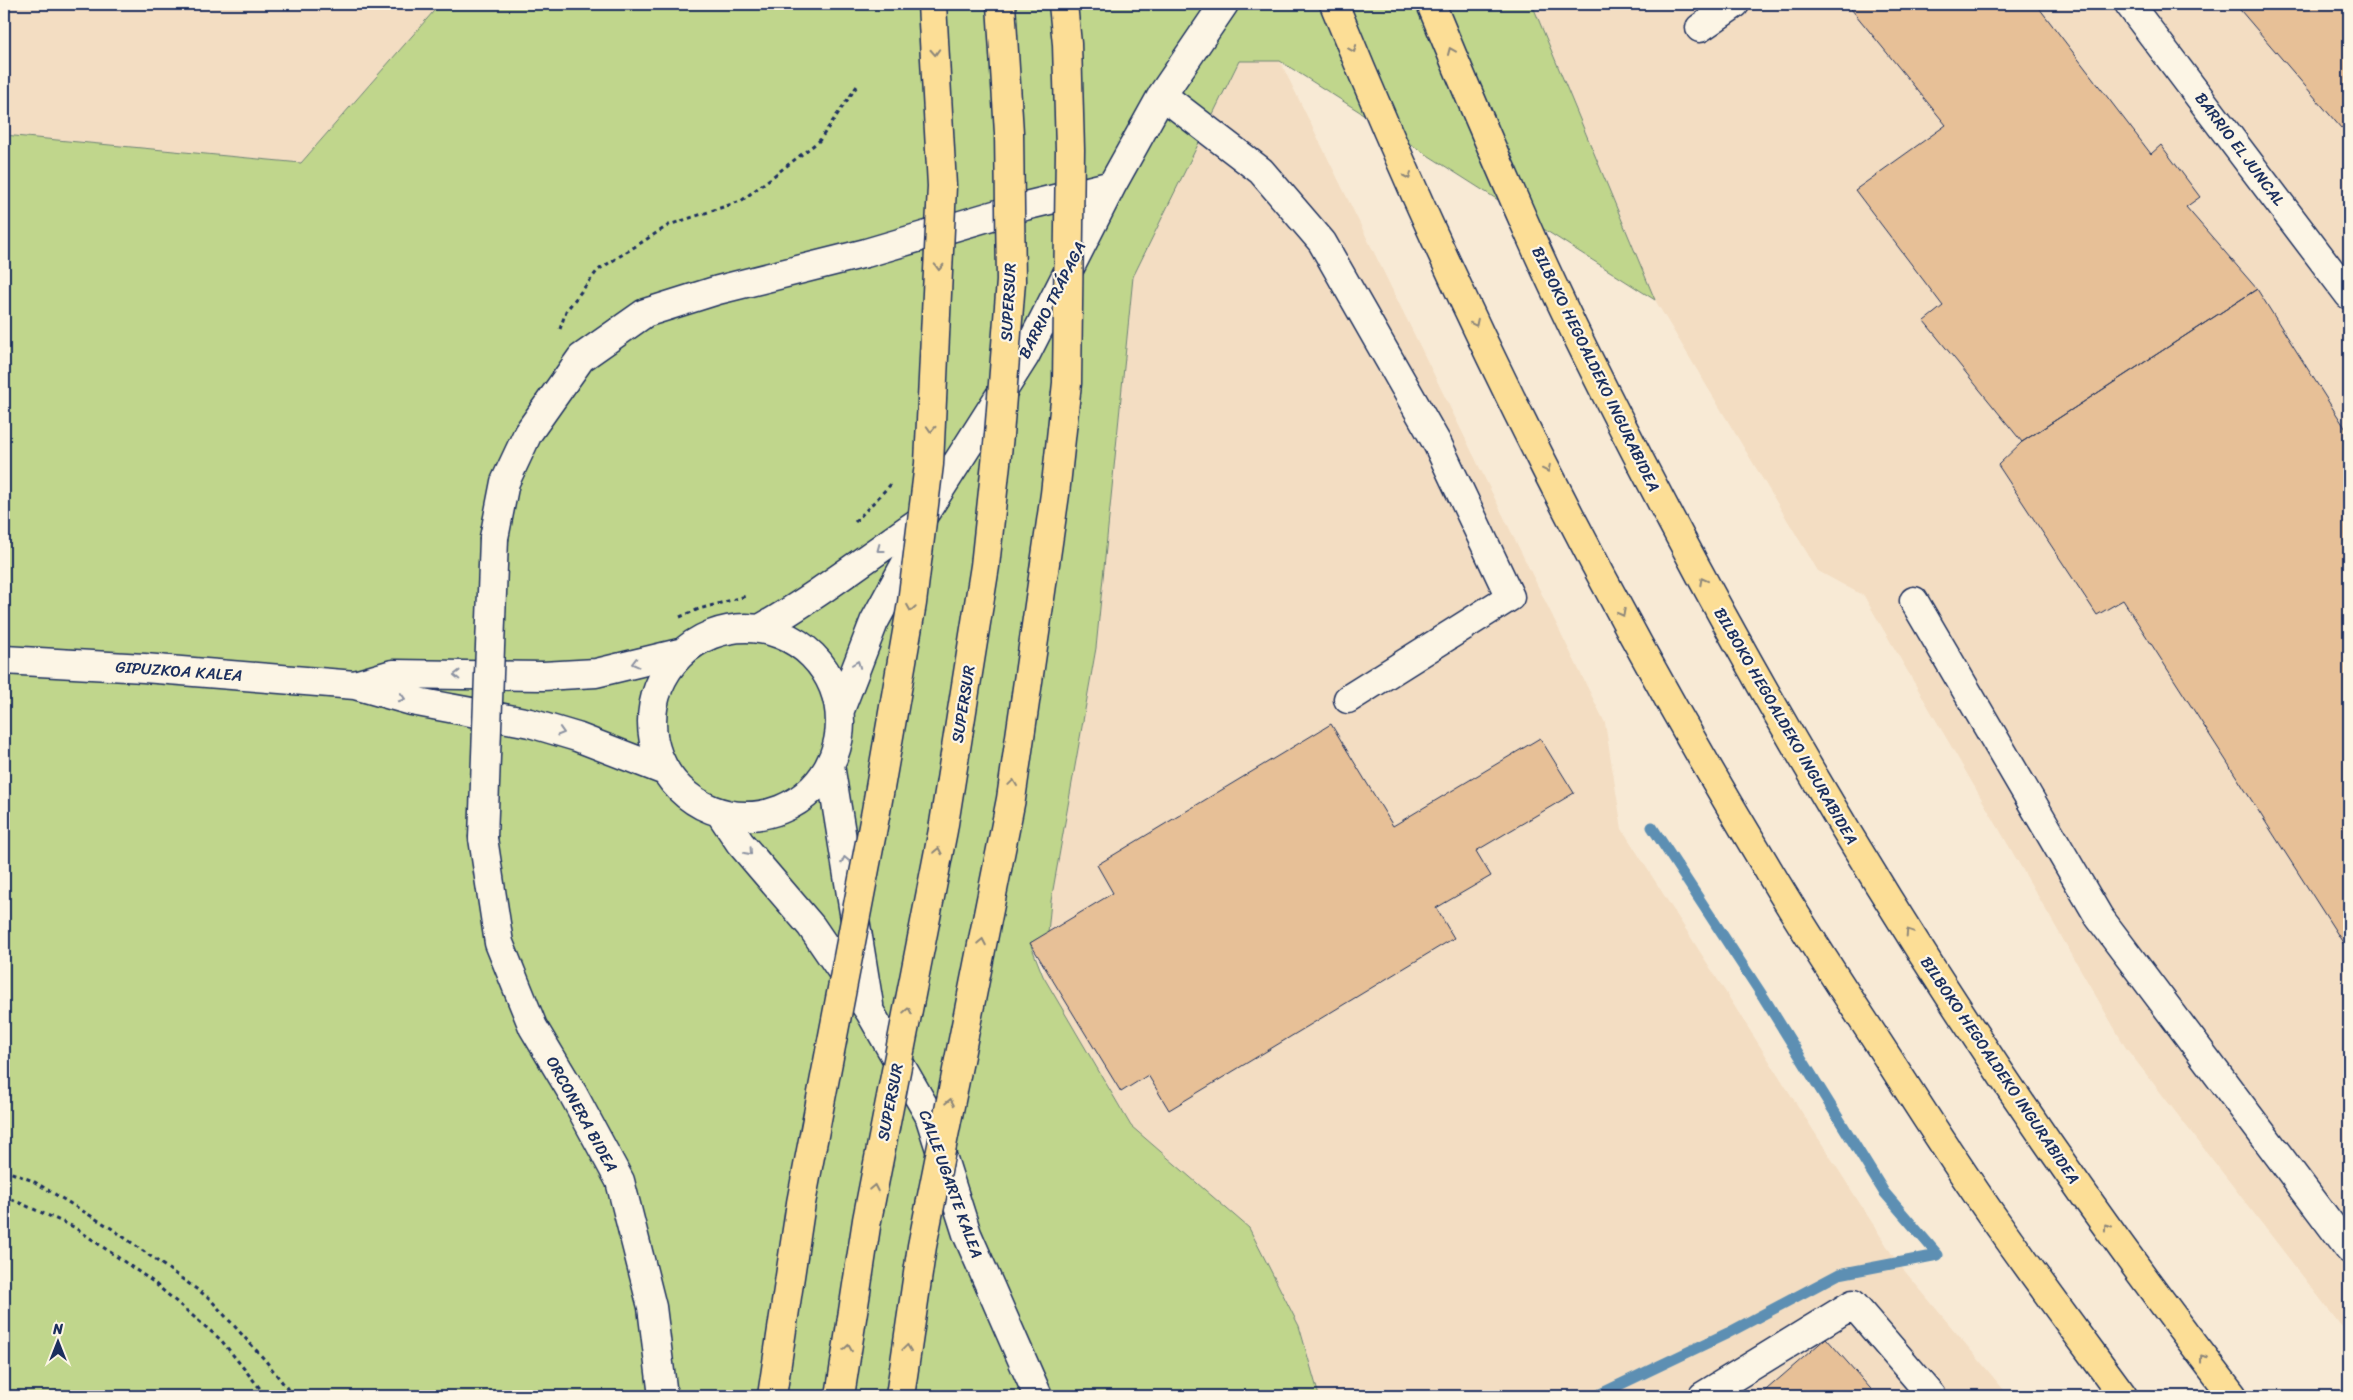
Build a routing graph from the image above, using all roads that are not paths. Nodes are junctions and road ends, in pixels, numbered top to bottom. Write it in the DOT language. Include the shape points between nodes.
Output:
graph roads {
  1 [pos="932,4"];
  2 [pos="1001,4"];
  3 [pos="1064,4"];
  4 [pos="1224,4"];
  5 [pos="1334,4"];
  6 [pos="1431,4"];
  7 [pos="1735,4"];
  8 [pos="2129,4"];
  9 [pos="1700,28"];
  10 [pos="1162,95"];
  11 [pos="1112,184"];
  12 [pos="2349,295"];
  13 [pos="920,521"];
  14 [pos="1914,601"];
  15 [pos="760,629"];
  16 [pos="683,652"];
  17 [pos="4,660"];
  18 [pos="355,685"];
  19 [pos="1348,699"];
  20 [pos="840,710"];
  21 [pos="830,765"];
  22 [pos="665,771"];
  23 [pos="720,813"];
  24 [pos="870,1012"];
  25 [pos="2349,1249"];
  26 [pos="662,1396"];
  27 [pos="772,1396"];
  28 [pos="840,1396"];
  29 [pos="900,1396"];
  30 [pos="1038,1396"];
  31 [pos="1703,1396"];
  32 [pos="1932,1396"];
  33 [pos="2123,1396"];
  34 [pos="2233,1396"];
  1 -- 27 [label="highway, one-way, bridge" via="942,186 930,464 905,641 801,1203"];
  28 -- 2 [label="highway, SUPERSUR, one-way, bridge" via="868,1220 943,830 985,566 1011,281 1009,133"];
  29 -- 3 [label="highway, one-way, bridge" via="922,1246 1011,799 1055,494 1067,383 1070,150"];
  4 -- 10 [label="street, BARRIO TRÁPAGA"];
  5 -- 33 [label="highway, one-way" via="1455,280 1551,478 1728,803 1825,962 1938,1135 1998,1225"];
  34 -- 6 [label="highway, BILBOKO HEGOALDEKO INGURABIDEA, one-way" via="2048,1144 1898,915 1819,786 1706,587 1633,448 1534,244"];
  7 -- 9 [label="street"];
  8 -- 12 [label="street, BARRIO EL JUNCAL"];
  10 -- 11 [label="street, BARRIO TRÁPAGA"];
  10 -- 19 [label="street" via="1261,171 1322,242 1438,445 1510,597"];
  11 -- 13 [label="street, BARRIO TRÁPAGA" via="1025,356"];
  11 -- 26 [label="street, ORCONERA BIDEA, bridge" via="866,253 718,290 645,313 581,358 528,433 506,482 494,538 483,838 499,943 533,1027 620,1181 652,1307"];
  13 -- 15 [label="street, one-way" via="840,579"];
  20 -- 13 [label="street, BARRIO TRÁPAGA, one-way" via="874,622 906,563"];
  14 -- 25 [label="street" via="2100,917"];
  15 -- 16 [label="street" via="732,629 706,637"];
  15 -- 20 [label="street" via="789,638 814,656 831,681"];
  16 -- 18 [label="street, one-way" via="596,673 544,676 393,674"];
  16 -- 22 [label="street" via="663,678 652,708 653,741"];
  17 -- 18 [label="street, GIPUZKOA KALEA"];
  18 -- 22 [label="street, one-way" via="412,701 530,722"];
  20 -- 21 [label="street" via="839,738"];
  21 -- 23 [label="street" via="811,791 784,809 752,816"];
  24 -- 21 [label="street, one-way"];
  22 -- 23 [label="street" via="680,790 698,804"];
  23 -- 24 [label="street, CALLE UGARTE KALEA, one-way" via="740,843 811,926"];
  24 -- 30 [label="street, CALLE UGARTE KALEA" via="930,1115 967,1234"];
  31 -- 32 [label="street" via="1852,1304"];
}
